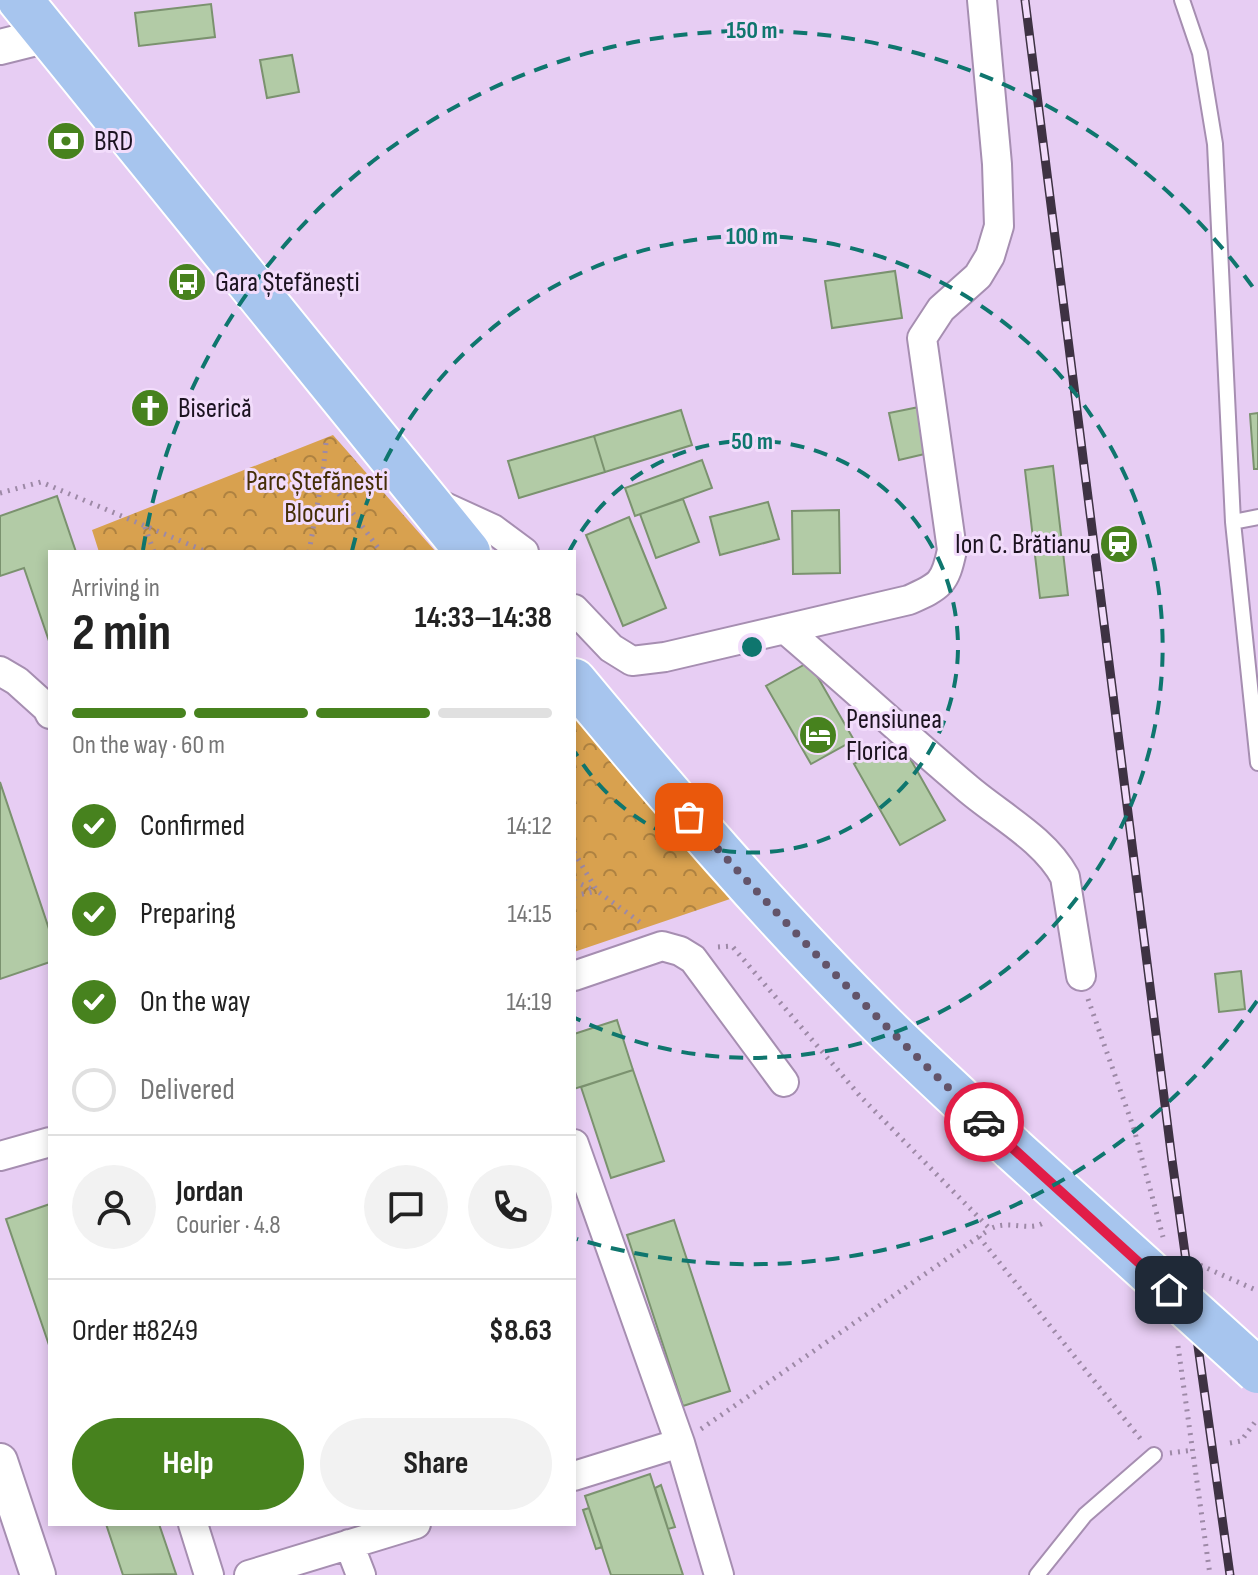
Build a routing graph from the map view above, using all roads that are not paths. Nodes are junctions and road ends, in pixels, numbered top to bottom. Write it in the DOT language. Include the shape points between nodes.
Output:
graph roads {
  1 [pos="20,0"];
  2 [pos="982,0"];
  3 [pos="1182,0"];
  4 [pos="48,35"];
  5 [pos="0,47"];
  6 [pos="423,497"];
  7 [pos="1258,517"];
  8 [pos="1233,522"];
  9 [pos="466,550"];
  10 [pos="521,550"];
  11 [pos="576,611"];
  12 [pos="785,629"];
  13 [pos="0,671"];
  14 [pos="576,683"];
  15 [pos="48,710"];
  16 [pos="1258,763"];
  17 [pos="576,975"];
  18 [pos="1081,976"];
  19 [pos="784,1082"];
  20 [pos="48,1143"];
  21 [pos="576,1150"];
  22 [pos="0,1156"];
  23 [pos="1258,1371"];
  24 [pos="680,1443"];
  25 [pos="1154,1455"];
  26 [pos="0,1461"];
  27 [pos="576,1475"];
  28 [pos="194,1526"];
  29 [pos="409,1526"];
  30 [pos="349,1544"];
  31 [pos="38,1575"];
  32 [pos="209,1575"];
  33 [pos="249,1575"];
  34 [pos="361,1575"];
  35 [pos="719,1575"];
  36 [pos="1037,1575"];
  1 -- 4 [label="main road"];
  2 -- 12 [label="street" via="999,226 978,276 941,309 922,338 952,550 947,575 933,589 909,600"];
  3 -- 8 [label="lane" via="1200,53 1215,144"];
  4 -- 5 [label="street"];
  4 -- 6 [label="main road"];
  6 -- 9 [label="main road"];
  6 -- 10 [label="street" via="493,529"];
  7 -- 8 [label="lane"];
  8 -- 16 [label="lane"];
  11 -- 12 [label="street" via="611,648 632,661"];
  12 -- 18 [label="street" via="1060,867"];
  13 -- 15 [label="street"];
  14 -- 23 [label="main road, bridge" via="671,797 883,1026"];
  17 -- 19 [label="street" via="662,946 680,951 693,959"];
  20 -- 22 [label="street"];
  21 -- 24 [label="street"];
  24 -- 27 [label="street"];
  24 -- 35 [label="street"];
  25 -- 36 [label="lane" via="1085,1515"];
  26 -- 31 [label="street"];
  28 -- 32 [label="street"];
  29 -- 30 [label="street"];
  30 -- 33 [label="street"];
  30 -- 34 [label="street"];
}
